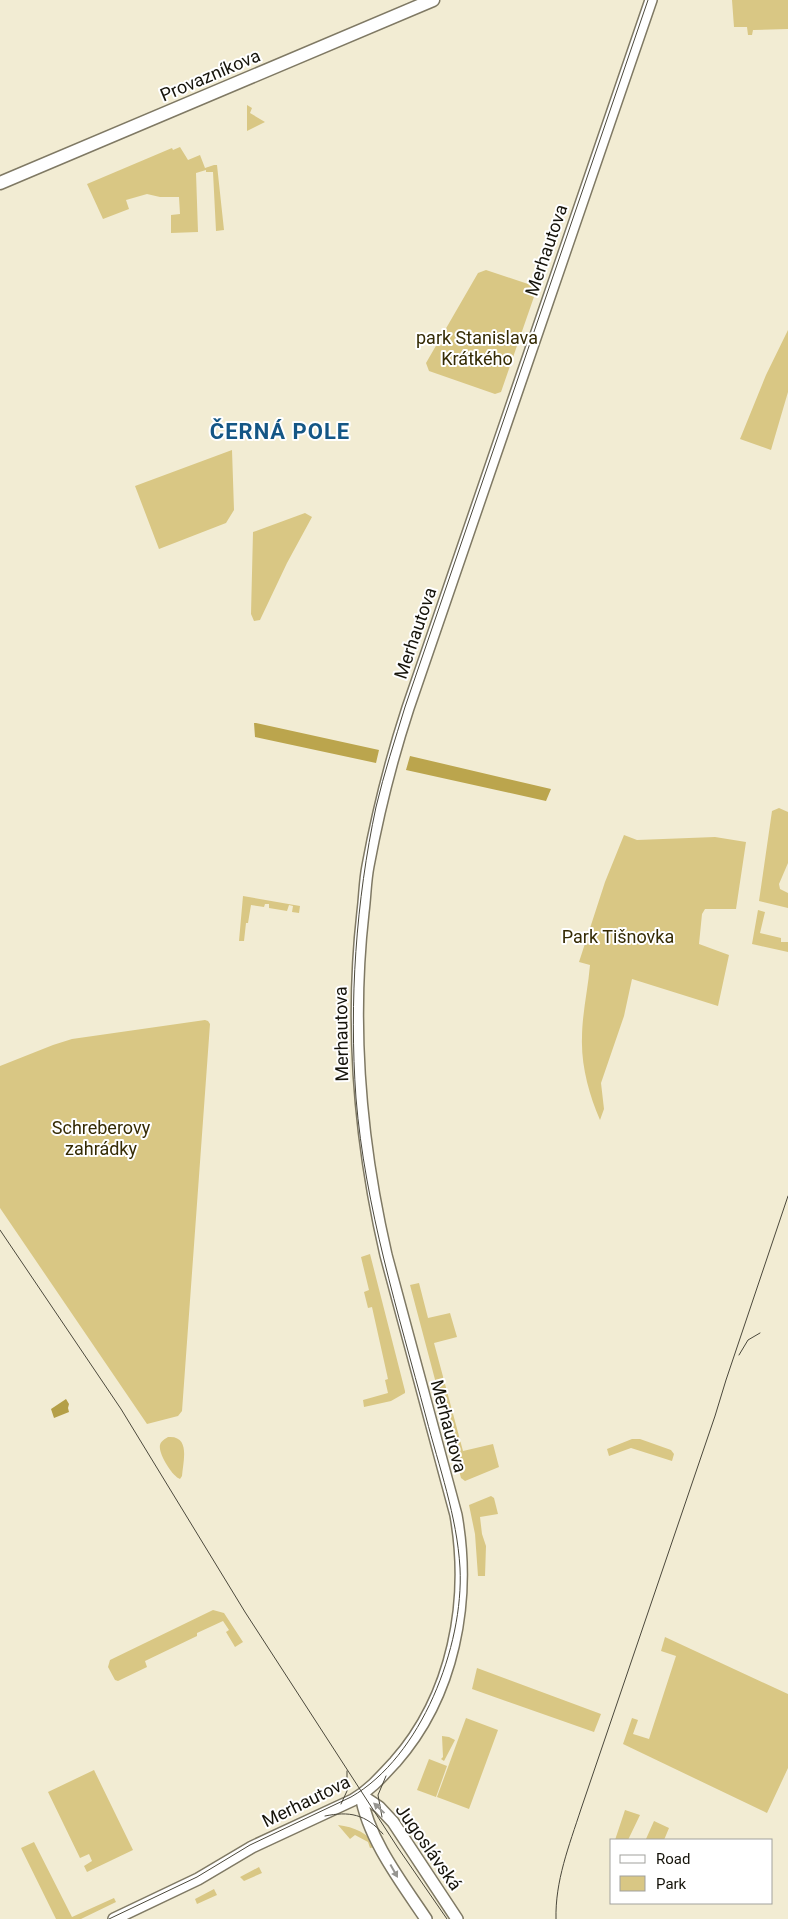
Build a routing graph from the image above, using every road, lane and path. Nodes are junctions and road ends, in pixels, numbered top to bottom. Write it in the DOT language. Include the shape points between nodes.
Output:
graph roads {
  1 [pos="433,0"];
  2 [pos="650,0"];
  3 [pos="0,183"];
  4 [pos="360,1795"];
  5 [pos="114,1919"];
  6 [pos="426,1919"];
  7 [pos="457,1919"];
  1 -- 3 [label="main road, Provazníkova"];
  2 -- 4 [label="street, Merhautova" via="408,708 380,804 368,868 357,982 358,1065 364,1141 386,1255 456,1515 462,1588 450,1657 432,1706 398,1758"];
  4 -- 5 [label="street, Merhautova"];
  4 -- 6 [label="street, Jugoslávská, one-way" via="382,1848"];
  7 -- 4 [label="street, Jugoslávská, one-way" via="393,1822 379,1807"];
}
